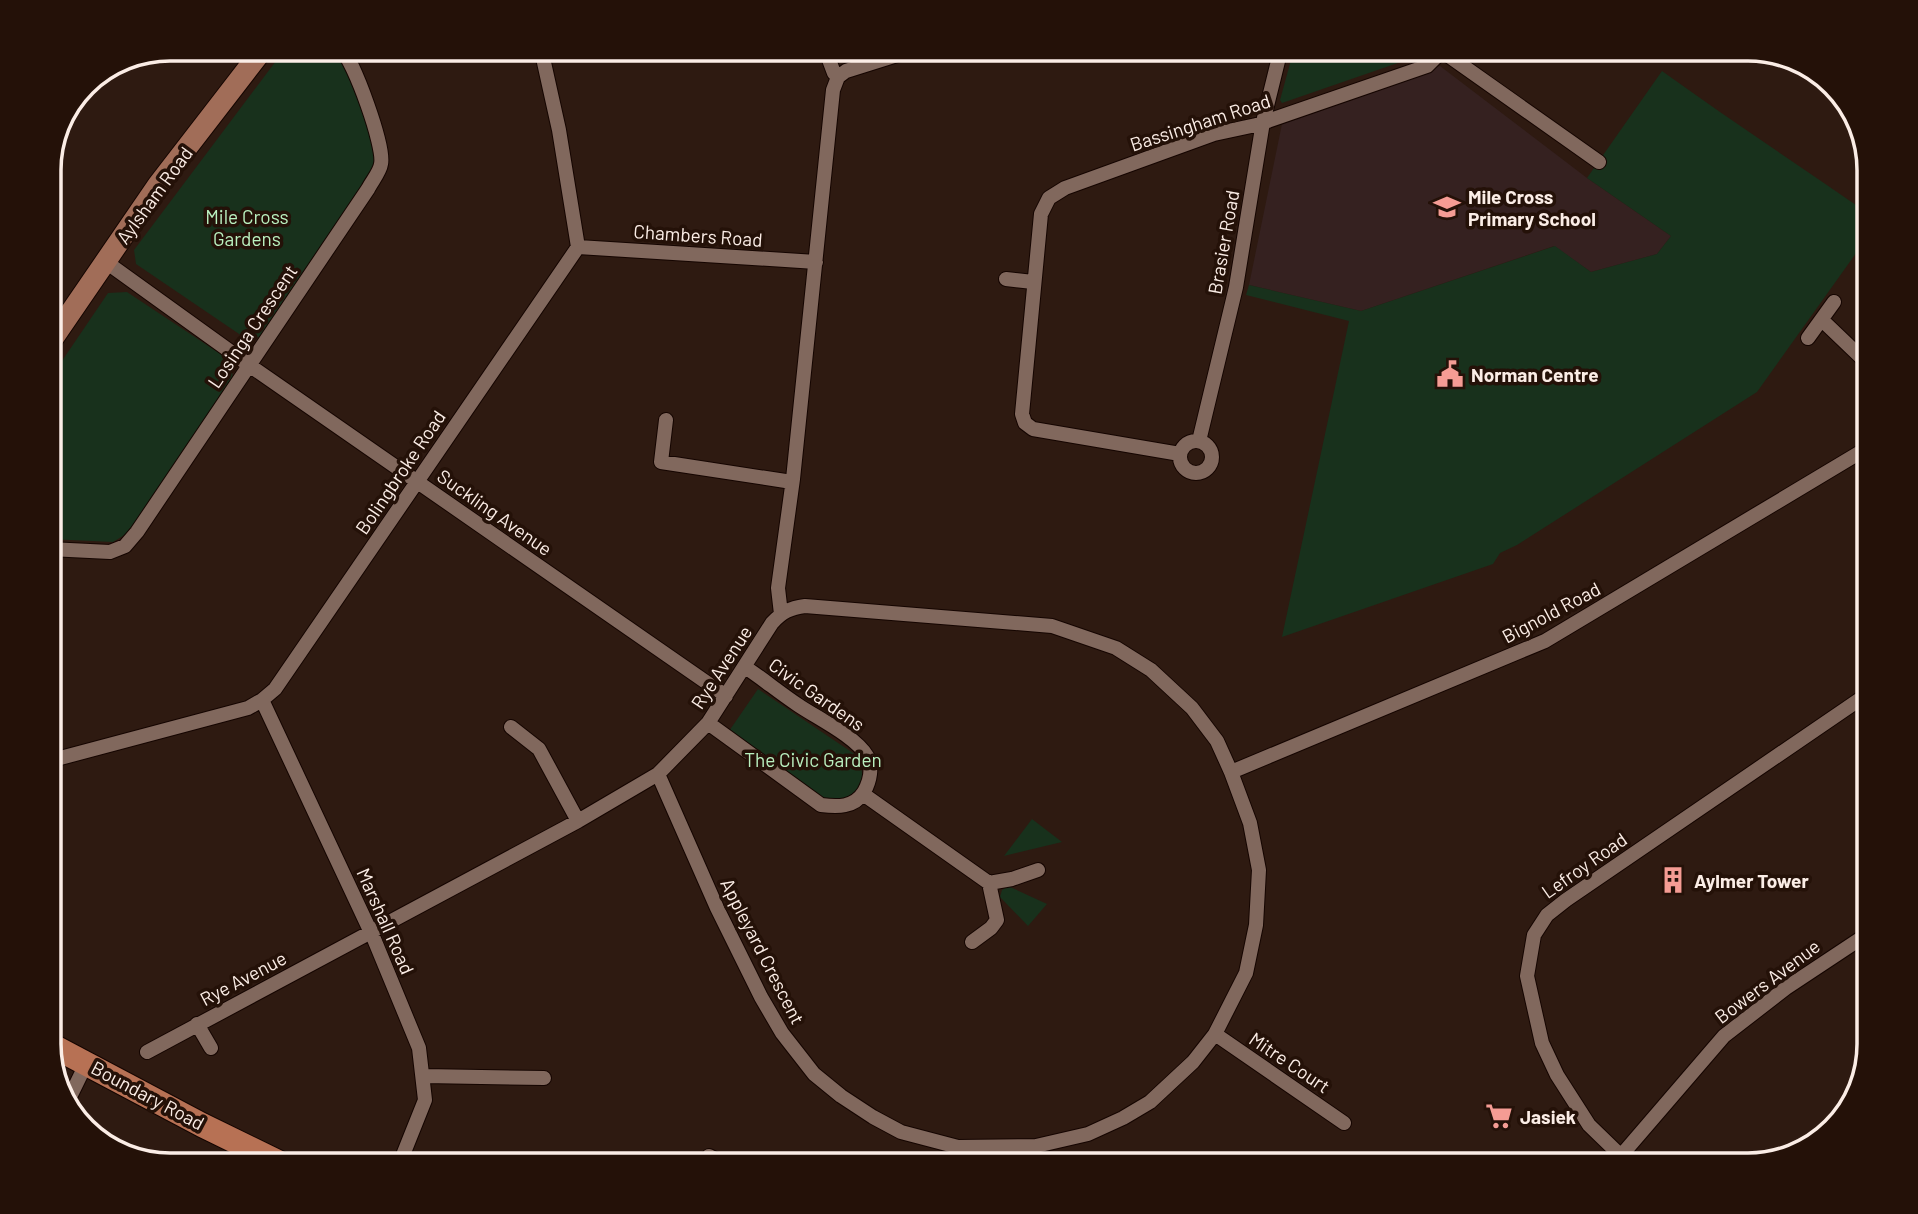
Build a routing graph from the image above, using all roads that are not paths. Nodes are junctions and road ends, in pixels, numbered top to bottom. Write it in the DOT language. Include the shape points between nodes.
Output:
graph roads {
  1 [pos="254,61"];
  2 [pos="350,61"];
  3 [pos="544,61"];
  4 [pos="830,61"];
  5 [pos="878,61"];
  6 [pos="1278,61"];
  7 [pos="1431,61"];
  8 [pos="1456,61"];
  9 [pos="838,77"];
  10 [pos="1264,122"];
  11 [pos="1599,162"];
  12 [pos="578,247"];
  13 [pos="106,262"];
  14 [pos="816,262"];
  15 [pos="1006,279"];
  16 [pos="1033,282"];
  17 [pos="1834,302"];
  18 [pos="1822,320"];
  19 [pos="61,327"];
  20 [pos="1808,338"];
  21 [pos="1857,354"];
  22 [pos="249,365"];
  23 [pos="666,420"];
  24 [pos="1199,441"];
  25 [pos="1180,454"];
  26 [pos="1857,454"];
  27 [pos="417,482"];
  28 [pos="792,482"];
  29 [pos="61,550"];
  30 [pos="781,614"];
  31 [pos="745,667"];
  32 [pos="726,695"];
  33 [pos="262,700"];
  34 [pos="1857,701"];
  35 [pos="708,723"];
  36 [pos="511,727"];
  37 [pos="61,758"];
  38 [pos="1231,772"];
  39 [pos="658,774"];
  40 [pos="863,794"];
  41 [pos="578,821"];
  42 [pos="1038,870"];
  43 [pos="989,883"];
  44 [pos="372,932"];
  45 [pos="1857,941"];
  46 [pos="972,942"];
  47 [pos="197,1024"];
  48 [pos="1215,1034"];
  49 [pos="211,1048"];
  50 [pos="61,1050"];
  51 [pos="147,1052"];
  52 [pos="87,1062"];
  53 [pos="424,1076"];
  54 [pos="544,1078"];
  55 [pos="73,1091"];
  56 [pos="1344,1123"];
  57 [pos="985,1148"];
  58 [pos="259,1153"];
  59 [pos="405,1153"];
  60 [pos="985,1153"];
  61 [pos="1611,1153"];
  62 [pos="1624,1153"];
  1 -- 13 [label="main road, Aylsham Road"];
  2 -- 22 [label="street, Losinga Crescent" via="382,150 382,166"];
  3 -- 12 [label="street"];
  4 -- 9 [label="street"];
  5 -- 9 [label="street"];
  6 -- 10 [label="street, Brasier Road"];
  7 -- 10 [label="street, Bassingham Road"];
  8 -- 11 [label="street"];
  9 -- 14 [label="street" via="832,90"];
  10 -- 16 [label="street, Bassingham Road" via="1202,138 1049,198 1041,215"];
  10 -- 24 [label="street, Brasier Road" via="1236,287"];
  12 -- 14 [label="street, Chambers Road"];
  12 -- 27 [label="street, Bolingbroke Road"];
  13 -- 19 [label="main road, Aylsham Road"];
  13 -- 22 [label="street, Suckling Avenue"];
  14 -- 28 [label="street"];
  15 -- 16 [label="street"];
  16 -- 25 [label="street, Bassingham Road" via="1022,414 1025,423 1033,429"];
  17 -- 18 [label="street"];
  18 -- 20 [label="street"];
  18 -- 21 [label="street"];
  22 -- 27 [label="street, Suckling Avenue"];
  22 -- 29 [label="street, Losinga Crescent" via="125,546 110,552"];
  23 -- 28 [label="street" via="661,462"];
  24 -- 25 [label="street" via="1188,443"];
  24 -- 25 [label="street, Bassingham Road" via="1208,445 1213,457 1208,469 1195,474 1183,466"];
  26 -- 38 [label="street, Bignold Road" via="1545,641"];
  27 -- 32 [label="street, Suckling Avenue"];
  27 -- 33 [label="street, Bolingbroke Road" via="275,689"];
  28 -- 30 [label="street" via="778,588"];
  30 -- 31 [label="street, Rye Avenue"];
  30 -- 38 [label="street, Appleyard Crescent" via="805,606 1052,626 1084,635 1151,670 1192,708 1217,741"];
  31 -- 32 [label="street, Rye Avenue"];
  31 -- 40 [label="street, Civic Gardens" via="859,746 869,759 870,777"];
  32 -- 35 [label="street, Rye Avenue"];
  33 -- 37 [label="street, Bolingbroke Road" via="248,708"];
  33 -- 44 [label="street, Marshall Road"];
  34 -- 61 [label="street, Lefroy Road" via="1566,900 1547,915 1534,935 1527,976 1542,1044"];
  35 -- 39 [label="street, Rye Avenue"];
  35 -- 40 [label="street" via="821,805 838,807"];
  36 -- 41 [label="street" via="539,748"];
  38 -- 48 [label="street, Appleyard Crescent" via="1250,823 1259,870 1257,911 1246,973"];
  39 -- 41 [label="street, Rye Avenue"];
  39 -- 57 [label="street, Appleyard Crescent" via="761,997 814,1074 901,1132 958,1147"];
  40 -- 43 [label="street"];
  41 -- 44 [label="street, Rye Avenue"];
  42 -- 43 [label="street"];
  43 -- 46 [label="street" via="997,920"];
  44 -- 47 [label="street, Rye Avenue"];
  44 -- 53 [label="street, Marshall Road" via="419,1048"];
  45 -- 62 [label="street, Bowers Avenue" via="1733,1028"];
  47 -- 49 [label="street, Rye Avenue"];
  47 -- 51 [label="street, Rye Avenue"];
  48 -- 56 [label="street, Mitre Court"];
  48 -- 57 [label="street, Appleyard Crescent" via="1171,1084 1123,1118 1088,1133 1036,1146"];
  50 -- 52 [label="highway, Boundary Road"];
  52 -- 55 [label="street"];
  52 -- 58 [label="highway, Boundary Road"];
  53 -- 54 [label="street"];
  53 -- 59 [label="street, Marshall Road" via="425,1100"];
  57 -- 60 [label="street"];
}
